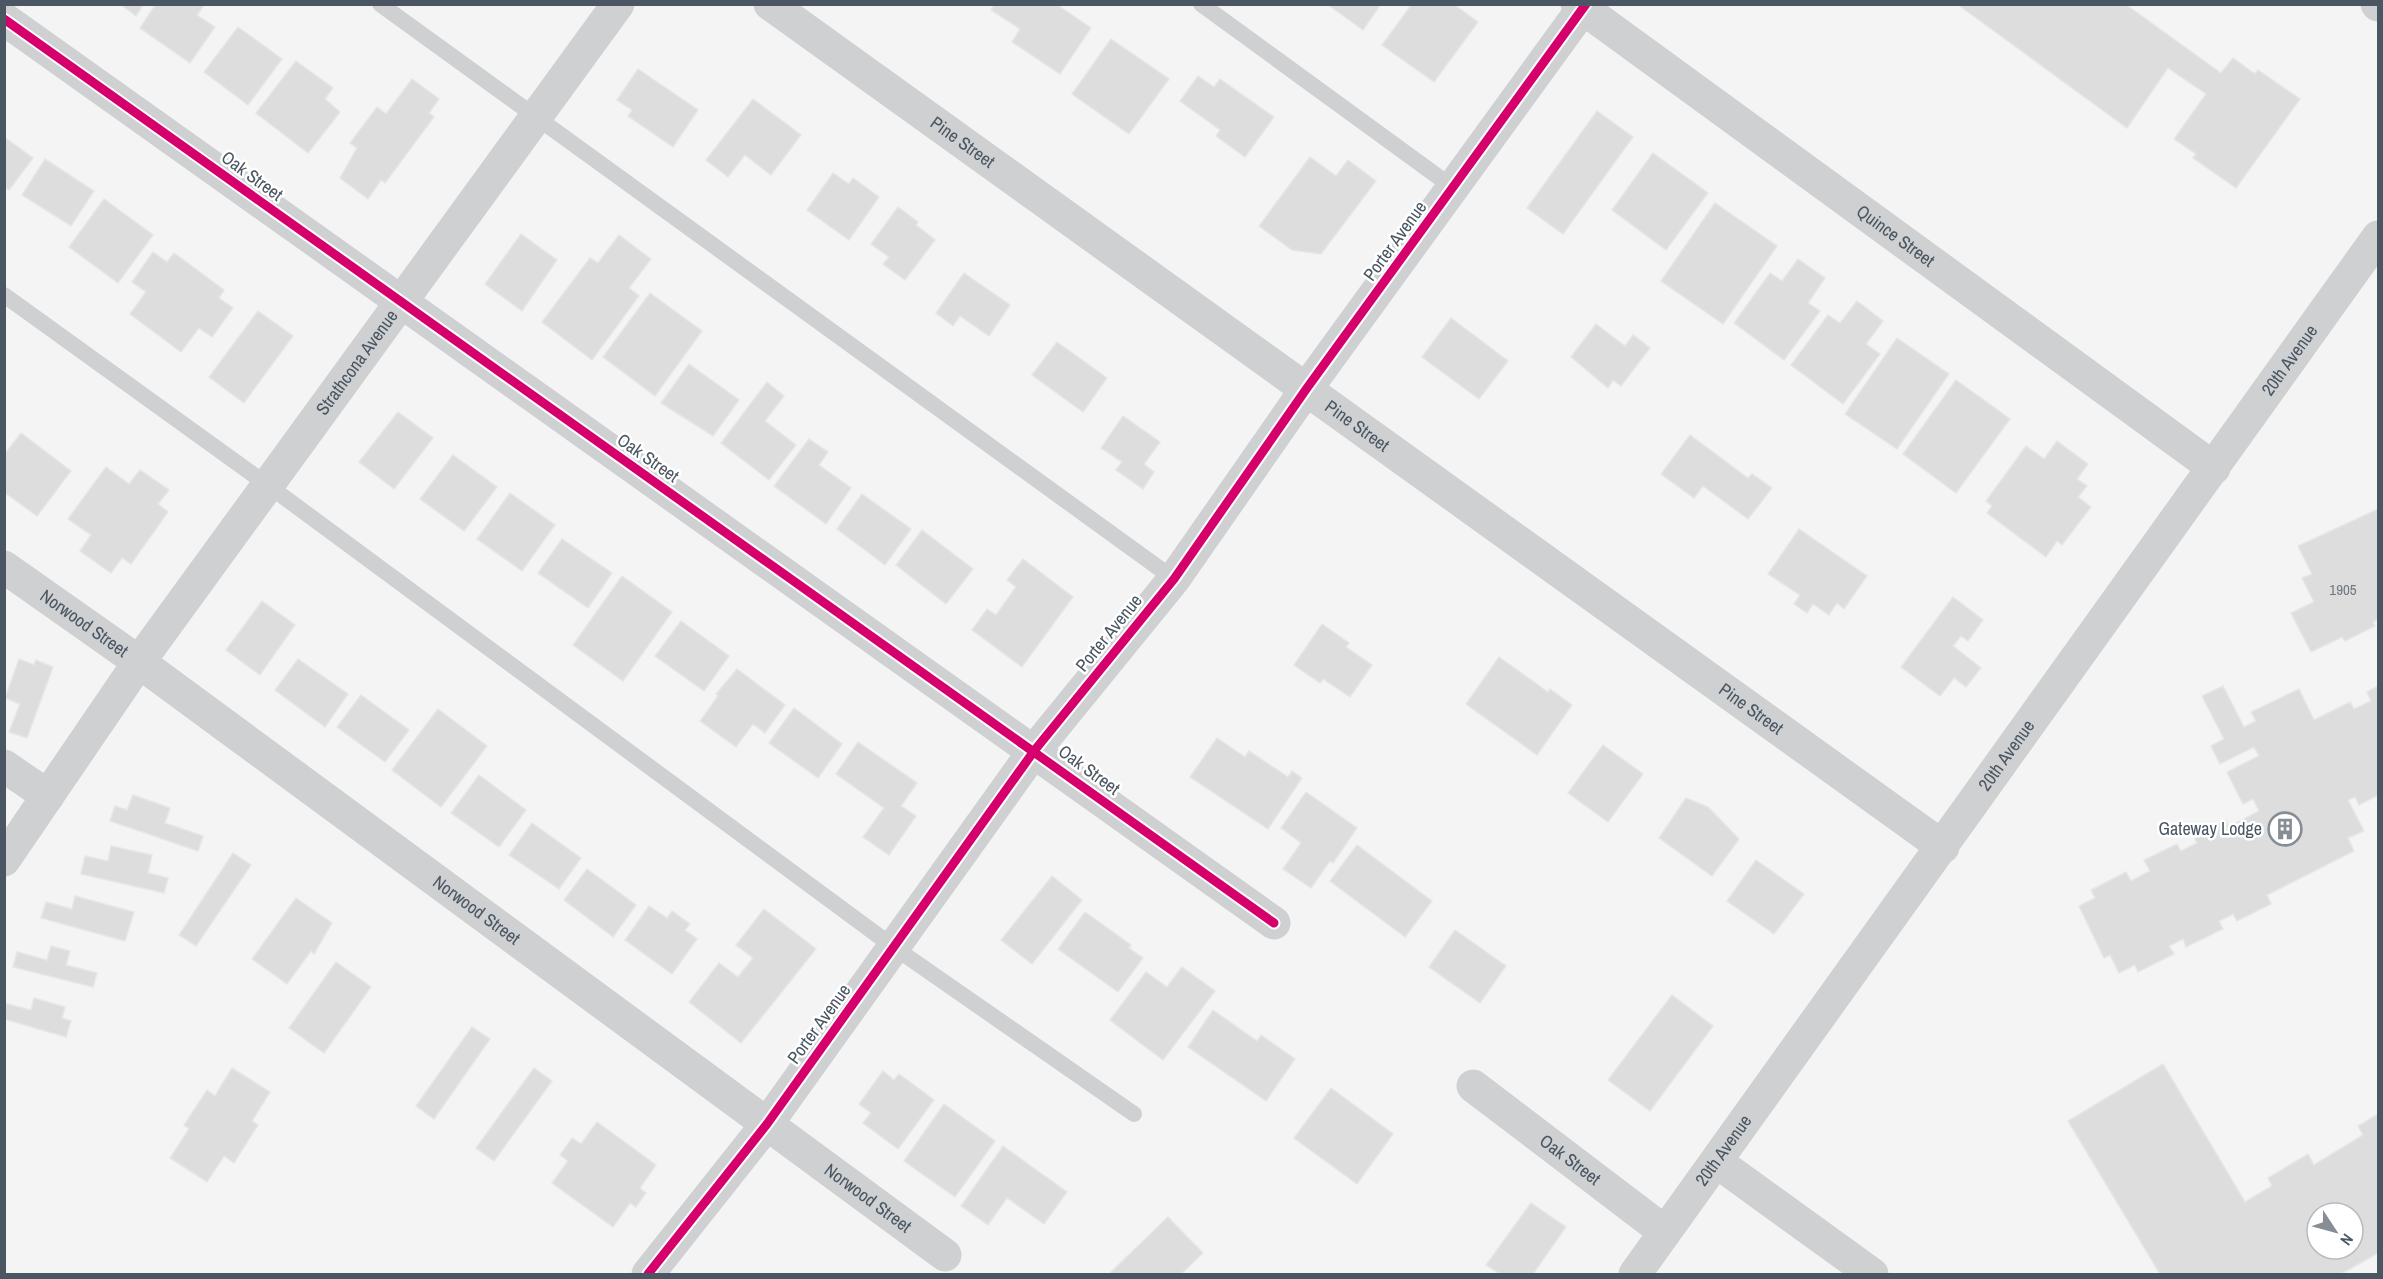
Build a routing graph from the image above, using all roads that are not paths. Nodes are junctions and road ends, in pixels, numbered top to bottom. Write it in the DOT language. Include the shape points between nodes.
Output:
graph roads {
  1 [pos="380,4"];
  2 [pos="618,4"];
  3 [pos="770,4"];
  4 [pos="1201,4"];
  5 [pos="1582,6"];
  6 [pos="4,19"];
  7 [pos="535,117"];
  8 [pos="1455,189"];
  9 [pos="2379,237"];
  10 [pos="4,295"];
  11 [pos="399,302"];
  12 [pos="1307,388"];
  13 [pos="2214,468"];
  14 [pos="269,486"];
  15 [pos="4,567"];
  16 [pos="1174,579"];
  17 [pos="139,662"];
  18 [pos="1034,751"];
  19 [pos="4,766"];
  20 [pos="48,796"];
  21 [pos="1943,847"];
  22 [pos="4,860"];
  23 [pos="1274,923"];
  24 [pos="895,948"];
  25 [pos="1473,1086"];
  26 [pos="1134,1114"];
  27 [pos="767,1124"];
  28 [pos="1717,1162"];
  29 [pos="1665,1233"];
  30 [pos="945,1255"];
  31 [pos="648,1275"];
  32 [pos="1635,1275"];
  33 [pos="1872,1275"];
  1 -- 7 [label="lane"];
  2 -- 7 [label="street, Strathcona Avenue"];
  3 -- 12 [label="street, Pine Street"];
  4 -- 8 [label="lane"];
  5 -- 8 [label="street, Porter Avenue"];
  5 -- 13 [label="street, Quince Street"];
  6 -- 11 [label="street, Oak Street"];
  7 -- 11 [label="street, Strathcona Avenue"];
  7 -- 16 [label="lane"];
  8 -- 12 [label="street, Porter Avenue"];
  9 -- 13 [label="street, 20th Avenue"];
  10 -- 14 [label="lane"];
  11 -- 14 [label="street, Strathcona Avenue"];
  11 -- 18 [label="street, Oak Street"];
  12 -- 16 [label="street, Porter Avenue"];
  12 -- 21 [label="street, Pine Street"];
  13 -- 21 [label="street, 20th Avenue"];
  14 -- 17 [label="street, Strathcona Avenue"];
  14 -- 24 [label="lane"];
  15 -- 17 [label="street, Norwood Street"];
  16 -- 18 [label="street, Porter Avenue"];
  17 -- 20 [label="street, Strathcona Avenue"];
  17 -- 27 [label="street, Norwood Street"];
  18 -- 23 [label="street, Oak Street"];
  18 -- 24 [label="street, Porter Avenue"];
  19 -- 20 [label="street"];
  20 -- 22 [label="street, Strathcona Avenue"];
  21 -- 28 [label="street, 20th Avenue"];
  24 -- 26 [label="lane"];
  24 -- 27 [label="street, Porter Avenue"];
  25 -- 29 [label="street, Oak Street"];
  27 -- 30 [label="street, Norwood Street"];
  27 -- 31 [label="street, Porter Avenue"];
  28 -- 29 [label="street, 20th Avenue"];
  28 -- 33 [label="street"];
  29 -- 32 [label="street, 20th Avenue"];
}
